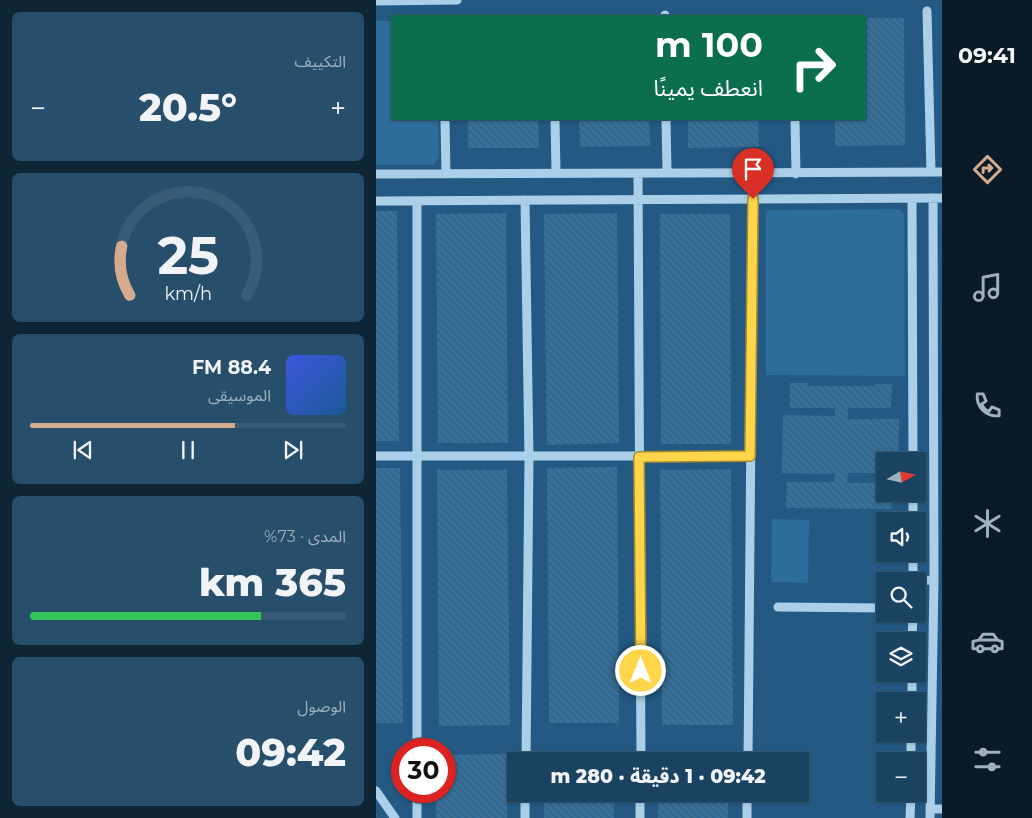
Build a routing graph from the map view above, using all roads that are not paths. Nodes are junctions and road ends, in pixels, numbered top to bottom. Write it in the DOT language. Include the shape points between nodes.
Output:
graph roads {
  1 [pos="457,0"];
  2 [pos="376,1"];
  3 [pos="927,11"];
  4 [pos="446,120"];
  5 [pos="556,120"];
  6 [pos="666,120"];
  7 [pos="795,120"];
  8 [pos="667,172"];
  9 [pos="931,172"];
  10 [pos="942,172"];
  11 [pos="556,173"];
  12 [pos="376,174"];
  13 [pos="446,174"];
  14 [pos="638,174"];
  15 [pos="796,174"];
  16 [pos="937,198"];
  17 [pos="638,199"];
  18 [pos="753,199"];
  19 [pos="912,199"];
  20 [pos="525,200"];
  21 [pos="376,201"];
  22 [pos="417,202"];
  23 [pos="938,399"];
  24 [pos="913,452"];
  25 [pos="376,456"];
  26 [pos="418,456"];
  27 [pos="750,456"];
  28 [pos="529,457"];
  29 [pos="639,457"];
  30 [pos="926,580"];
  31 [pos="934,580"];
  32 [pos="778,607"];
  33 [pos="876,608"];
  34 [pos="417,738"];
  35 [pos="526,752"];
  36 [pos="641,752"];
  37 [pos="748,752"];
  38 [pos="376,790"];
  39 [pos="525,802"];
  40 [pos="640,802"];
  41 [pos="747,802"];
  42 [pos="911,802"];
  43 [pos="417,803"];
  44 [pos="942,809"];
  45 [pos="930,813"];
  46 [pos="396,818"];
  47 [pos="417,818"];
  48 [pos="525,818"];
  49 [pos="640,818"];
  50 [pos="747,818"];
  51 [pos="910,818"];
  1 -- 2 [label="street"];
  3 -- 9 [label="street"];
  4 -- 13 [label="street"];
  5 -- 11 [label="street"];
  6 -- 8 [label="street"];
  7 -- 15 [label="street"];
  8 -- 14 [label="street"];
  8 -- 15 [label="street"];
  9 -- 10 [label="street"];
  9 -- 15 [label="street"];
  11 -- 13 [label="street"];
  11 -- 14 [label="street"];
  12 -- 13 [label="street"];
  14 -- 17 [label="street"];
  16 -- 19 [label="street"];
  16 -- 23 [label="street"];
  17 -- 18 [label="street"];
  17 -- 20 [label="street"];
  17 -- 29 [label="street"];
  18 -- 19 [label="street"];
  18 -- 27 [label="street"];
  19 -- 24 [label="street"];
  20 -- 22 [label="street"];
  20 -- 28 [label="street"];
  21 -- 22 [label="street"];
  22 -- 26 [label="street"];
  23 -- 31 [label="street"];
  25 -- 26 [label="street"];
  26 -- 28 [label="street"];
  26 -- 34 [label="street"];
  27 -- 29 [label="street"];
  27 -- 37 [label="street"];
  28 -- 29 [label="street"];
  28 -- 35 [label="street"];
  29 -- 36 [label="street"];
  30 -- 31 [label="street"];
  31 -- 45 [label="street"];
  32 -- 33 [label="street"];
  38 -- 46 [label="street"];
  39 -- 48 [label="street"];
  40 -- 49 [label="street"];
  41 -- 50 [label="street"];
  42 -- 51 [label="street"];
  43 -- 47 [label="street"];
  44 -- 45 [label="street"];
}
